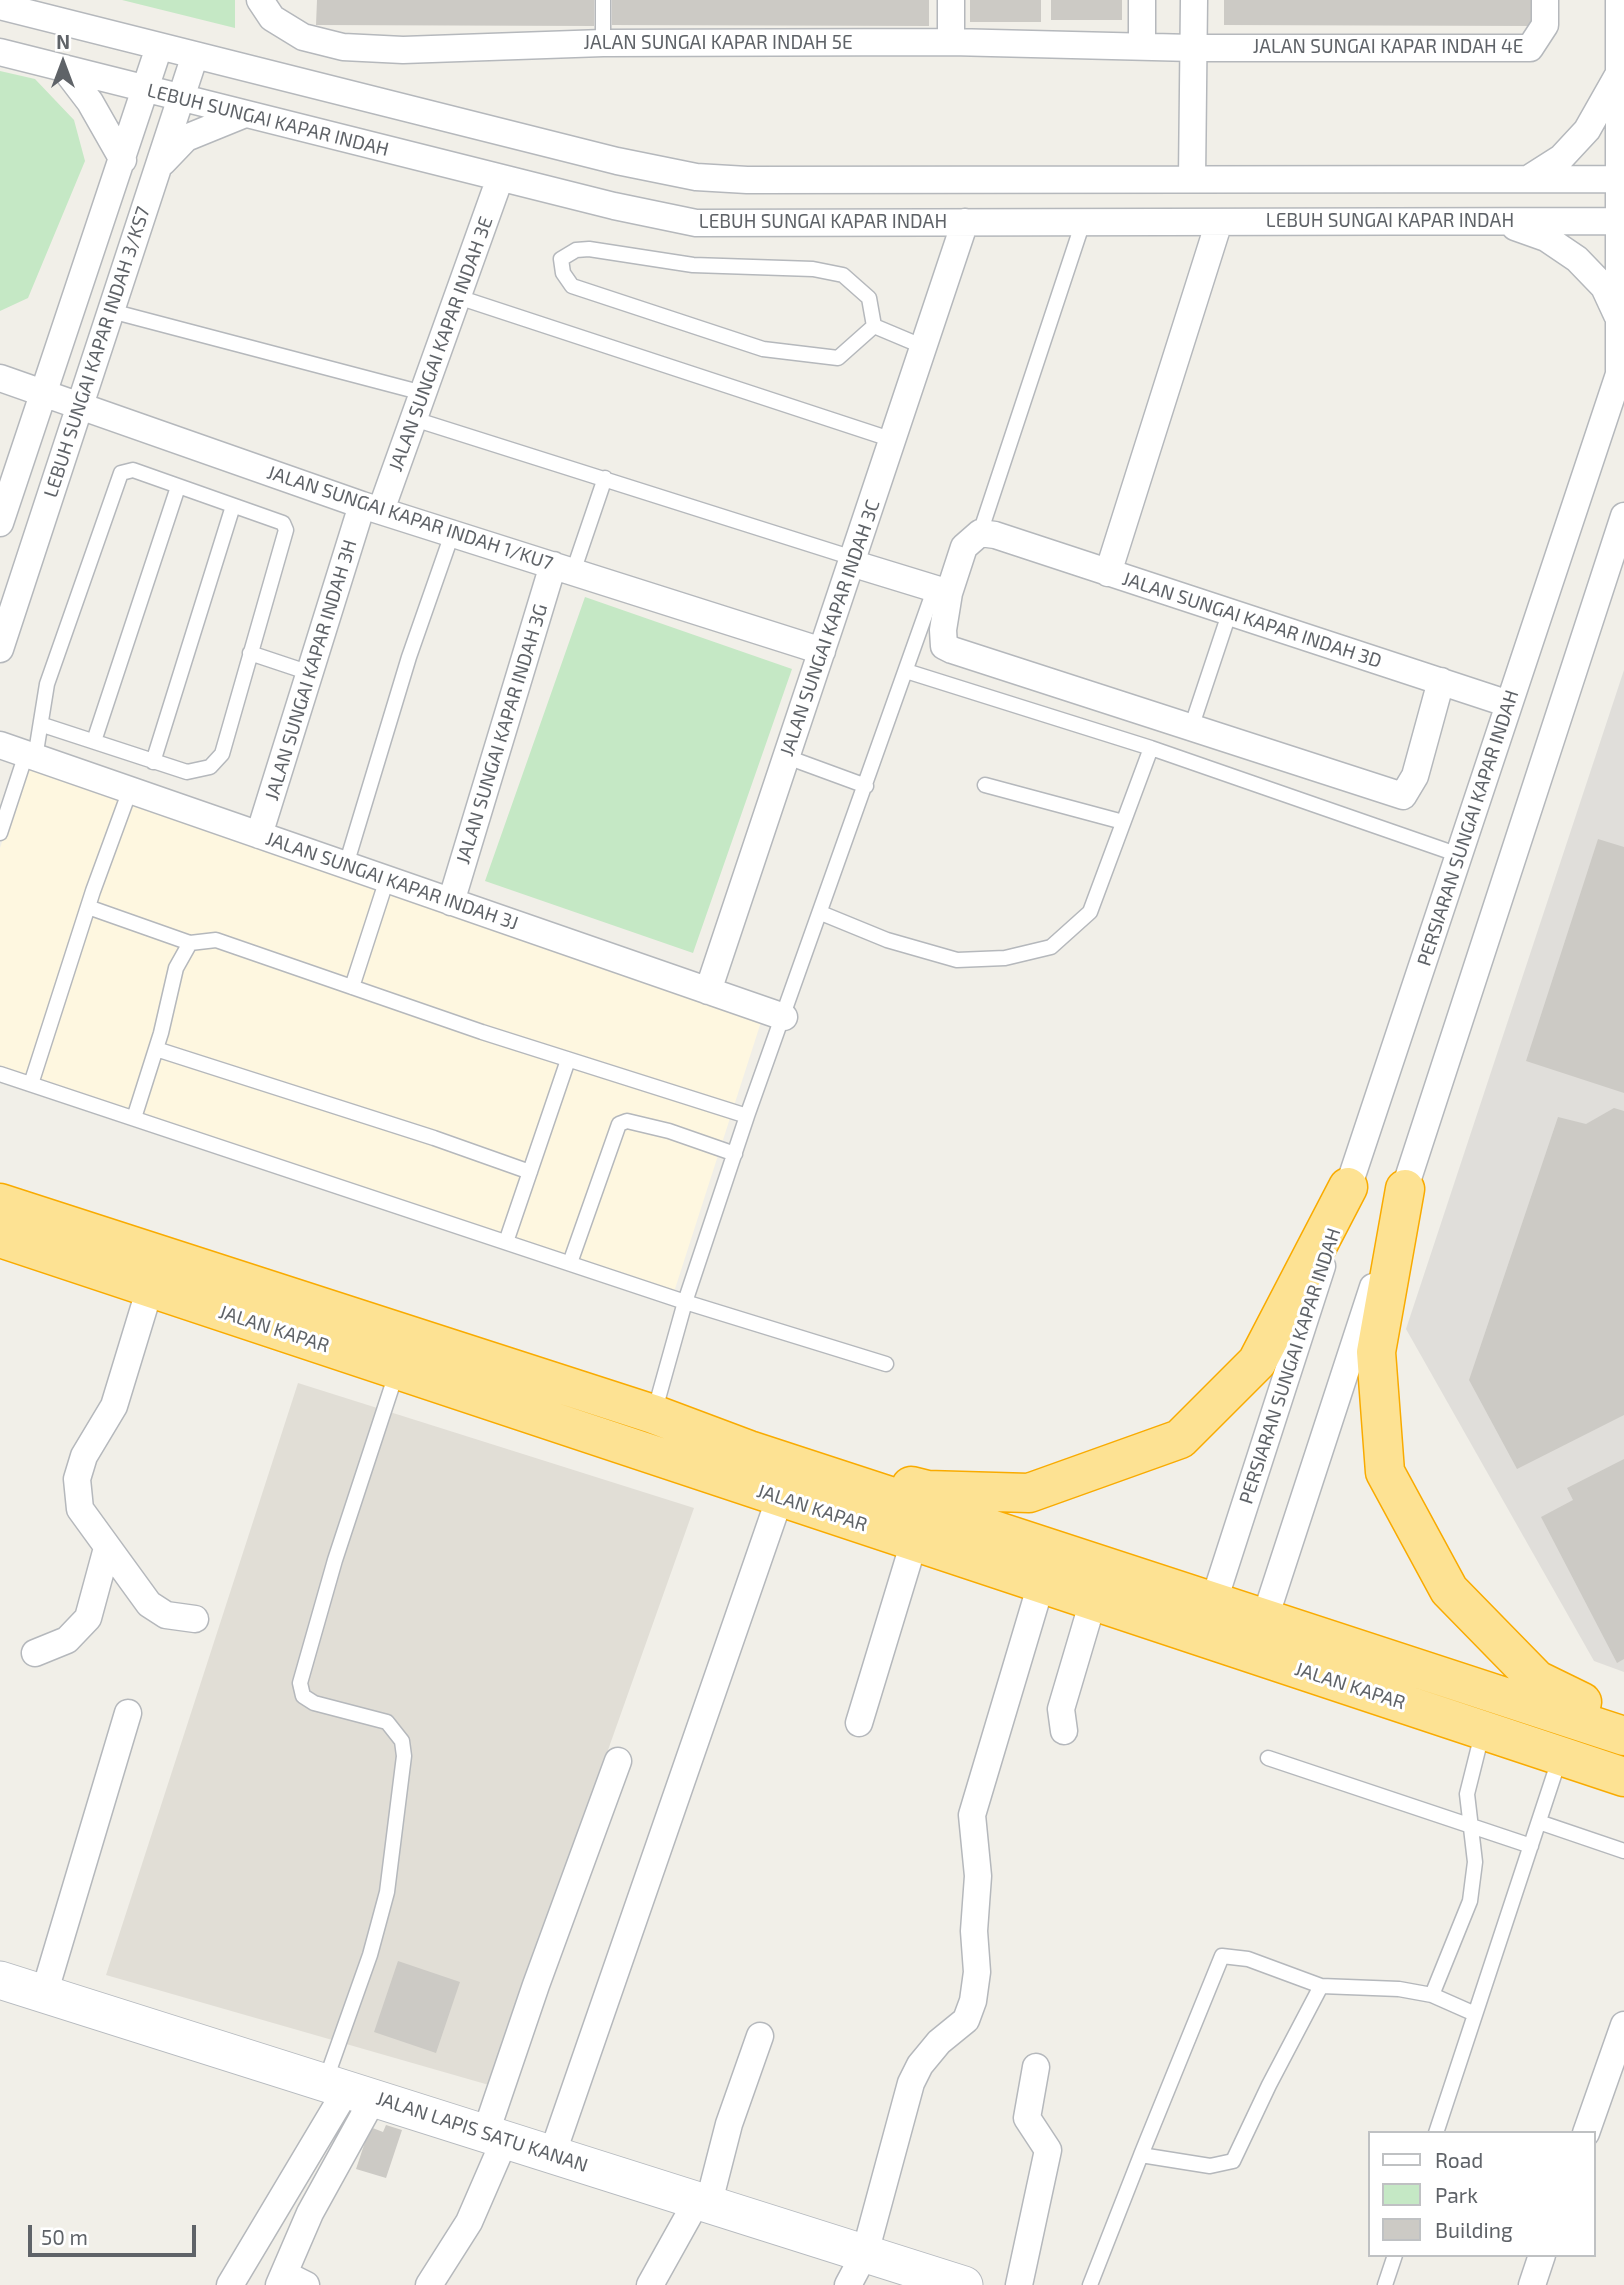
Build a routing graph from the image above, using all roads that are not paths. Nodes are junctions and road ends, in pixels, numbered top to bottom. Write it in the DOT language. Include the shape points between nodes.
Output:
graph roads {
  1 [pos="260,0"];
  2 [pos="603,0"];
  3 [pos="951,0"];
  4 [pos="1142,0"];
  5 [pos="1194,0"];
  6 [pos="1545,0"];
  7 [pos="1619,0"];
  8 [pos="0,6"];
  9 [pos="603,43"];
  10 [pos="951,43"];
  11 [pos="1142,46"];
  12 [pos="159,47"];
  13 [pos="1193,48"];
  14 [pos="0,52"];
  15 [pos="195,55"];
  16 [pos="64,68"];
  17 [pos="1619,74"];
  18 [pos="146,90"];
  19 [pos="181,98"];
  20 [pos="244,114"];
  21 [pos="122,160"];
  22 [pos="158,166"];
  23 [pos="500,178"];
  24 [pos="1192,179"];
  25 [pos="1528,179"];
  26 [pos="1622,179"];
  27 [pos="1499,221"];
  28 [pos="1622,221"];
  29 [pos="965,222"];
  30 [pos="1083,222"];
  31 [pos="1219,222"];
  32 [pos="458,297"];
  33 [pos="111,311"];
  34 [pos="1620,323"];
  35 [pos="874,326"];
  36 [pos="924,347"];
  37 [pos="0,378"];
  38 [pos="43,392"];
  39 [pos="423,393"];
  40 [pos="80,405"];
  41 [pos="414,419"];
  42 [pos="893,440"];
  43 [pos="606,478"];
  44 [pos="178,487"];
  45 [pos="233,506"];
  46 [pos="372,507"];
  47 [pos="1624,516"];
  48 [pos="0,523"];
  49 [pos="452,534"];
  50 [pos="987,534"];
  51 [pos="852,561"];
  52 [pos="563,569"];
  53 [pos="1108,573"];
  54 [pos="942,592"];
  55 [pos="1230,614"];
  56 [pos="0,649"];
  57 [pos="822,651"];
  58 [pos="250,653"];
  59 [pos="906,671"];
  60 [pos="310,673"];
  61 [pos="1441,681"];
  62 [pos="1509,704"];
  63 [pos="43,725"];
  64 [pos="1191,728"];
  65 [pos="94,741"];
  66 [pos="0,745"];
  67 [pos="1151,748"];
  68 [pos="31,756"];
  69 [pos="787,757"];
  70 [pos="153,762"];
  71 [pos="985,785"];
  72 [pos="866,786"];
  73 [pos="130,790"];
  74 [pos="1123,822"];
  75 [pos="0,833"];
  76 [pos="260,835"];
  77 [pos="1459,855"];
  78 [pos="346,865"];
  79 [pos="387,879"];
  80 [pos="451,902"];
  81 [pos="88,907"];
  82 [pos="821,913"];
  83 [pos="190,943"];
  84 [pos="352,988"];
  85 [pos="708,991"];
  86 [pos="784,1017"];
  87 [pos="156,1049"];
  88 [pos="568,1060"];
  89 [pos="0,1074"];
  90 [pos="31,1084"];
  91 [pos="747,1116"];
  92 [pos="134,1118"];
  93 [pos="735,1154"];
  94 [pos="530,1172"];
  95 [pos="1348,1187"];
  96 [pos="1405,1189"];
  97 [pos="0,1203"];
  98 [pos="0,1238"];
  99 [pos="506,1242"];
  100 [pos="570,1263"];
  101 [pos="150,1288"];
  102 [pos="685,1303"];
  103 [pos="886,1364"];
  104 [pos="397,1370"];
  105 [pos="653,1414"];
  106 [pos="749,1450"];
  107 [pos="780,1497"];
  108 [pos="914,1542"];
  109 [pos="107,1548"];
  110 [pos="1041,1584"];
  111 [pos="1093,1601"];
  112 [pos="1214,1601"];
  113 [pos="195,1619"];
  114 [pos="1265,1619"];
  115 [pos="1201,1637"];
  116 [pos="36,1653"];
  117 [pos="1254,1654"];
  118 [pos="128,1713"];
  119 [pos="859,1723"];
  120 [pos="1624,1723"];
  121 [pos="1483,1730"];
  122 [pos="1063,1731"];
  123 [pos="1624,1736"];
  124 [pos="1561,1756"];
  125 [pos="1268,1758"];
  126 [pos="618,1761"];
  127 [pos="1624,1777"];
  128 [pos="1539,1822"];
  129 [pos="1472,1826"];
  130 [pos="1531,1846"];
  131 [pos="1624,1851"];
  132 [pos="0,1980"];
  133 [pos="1321,1986"];
  134 [pos="44,1994"];
  135 [pos="1432,1995"];
  136 [pos="1475,2014"];
  137 [pos="1624,2025"];
  138 [pos="760,2036"];
  139 [pos="1036,2067"];
  140 [pos="348,2089"];
  141 [pos="1437,2131"];
  142 [pos="1587,2131"];
  143 [pos="496,2136"];
  144 [pos="552,2155"];
  145 [pos="1141,2155"];
  146 [pos="703,2201"];
  147 [pos="865,2253"];
  148 [pos="1394,2257"];
  149 [pos="1541,2257"];
  150 [pos="290,2281"];
  151 [pos="230,2285"];
  152 [pos="429,2285"];
  153 [pos="650,2285"];
  154 [pos="848,2285"];
  155 [pos="964,2285"];
  156 [pos="1019,2285"];
  157 [pos="1090,2285"];
  158 [pos="1385,2285"];
  159 [pos="1532,2285"];
  1 -- 9 [label="street, JALAN SUNGAI KAPAR INDAH 5E" via="272,18 303,37 343,47 403,50"];
  2 -- 9 [label="lane"];
  3 -- 10 [label="street"];
  4 -- 11 [label="street"];
  5 -- 13 [label="street"];
  6 -- 13 [label="street, JALAN SUNGAI KAPAR INDAH 4E" via="1545,25 1530,48"];
  7 -- 17 [label="street, PERSIARAN SUNGAI KAPAR INDAH"];
  8 -- 12 [label="street"];
  9 -- 10 [label="street, JALAN SUNGAI KAPAR INDAH 5E"];
  10 -- 11 [label="street, JALAN SUNGAI KAPAR INDAH 5E"];
  11 -- 13 [label="street, JALAN SUNGAI KAPAR INDAH 5E"];
  12 -- 15 [label="street"];
  12 -- 18 [label="street, LEBUH SUNGAI KAPAR INDAH 3/KS7"];
  13 -- 24 [label="street"];
  14 -- 16 [label="street, LEBUH SUNGAI KAPAR INDAH"];
  15 -- 19 [label="street, LEBUH SUNGAI KAPAR INDAH 3/KS7"];
  15 -- 24 [label="street" via="696,177"];
  16 -- 18 [label="street, LEBUH SUNGAI KAPAR INDAH"];
  16 -- 21 [label="street" via="90,102"];
  17 -- 25 [label="street" via="1587,130 1561,158"];
  17 -- 26 [label="street, PERSIARAN SUNGAI KAPAR INDAH"];
  18 -- 19 [label="street, LEBUH SUNGAI KAPAR INDAH"];
  18 -- 21 [label="street, LEBUH SUNGAI KAPAR INDAH 3/KS7"];
  19 -- 20 [label="street, LEBUH SUNGAI KAPAR INDAH"];
  19 -- 22 [label="street, LEBUH SUNGAI KAPAR INDAH 3/KS7"];
  20 -- 22 [label="street" via="186,138"];
  20 -- 23 [label="street, LEBUH SUNGAI KAPAR INDAH"];
  21 -- 38 [label="street, LEBUH SUNGAI KAPAR INDAH 3/KS7"];
  22 -- 33 [label="street, LEBUH SUNGAI KAPAR INDAH 3/KS7"];
  23 -- 29 [label="street, LEBUH SUNGAI KAPAR INDAH" via="696,223"];
  23 -- 32 [label="street, JALAN SUNGAI KAPAR INDAH 3E"];
  24 -- 25 [label="street"];
  25 -- 26 [label="street"];
  26 -- 28 [label="street, PERSIARAN SUNGAI KAPAR INDAH"];
  27 -- 28 [label="street, LEBUH SUNGAI KAPAR INDAH"];
  27 -- 31 [label="street, LEBUH SUNGAI KAPAR INDAH"];
  27 -- 34 [label="street" via="1546,238 1577,259 1604,287"];
  28 -- 34 [label="street, PERSIARAN SUNGAI KAPAR INDAH"];
  29 -- 30 [label="street, LEBUH SUNGAI KAPAR INDAH"];
  29 -- 36 [label="street, JALAN SUNGAI KAPAR INDAH 3C"];
  30 -- 31 [label="street, LEBUH SUNGAI KAPAR INDAH"];
  30 -- 50 [label="lane"];
  31 -- 53 [label="street"];
  32 -- 39 [label="street, JALAN SUNGAI KAPAR INDAH 3E"];
  32 -- 42 [label="lane"];
  33 -- 39 [label="lane"];
  33 -- 40 [label="street, LEBUH SUNGAI KAPAR INDAH 3/KS7"];
  34 -- 62 [label="street, PERSIARAN SUNGAI KAPAR INDAH" via="1619,374"];
  35 -- 35 [label="lane" via="869,298 843,275 813,269 693,265 589,249 561,259 572,286 763,349 838,358"];
  35 -- 36 [label="lane"];
  36 -- 42 [label="street, JALAN SUNGAI KAPAR INDAH 3C"];
  37 -- 38 [label="street, JALAN SUNGAI KAPAR INDAH 1/KU7"];
  38 -- 40 [label="street, JALAN SUNGAI KAPAR INDAH 1/KU7"];
  38 -- 48 [label="street, LEBUH SUNGAI KAPAR INDAH 3/KS7"];
  39 -- 41 [label="street, JALAN SUNGAI KAPAR INDAH 3E"];
  40 -- 46 [label="street, JALAN SUNGAI KAPAR INDAH 1/KU7"];
  40 -- 56 [label="street, LEBUH SUNGAI KAPAR INDAH 3/KS7"];
  41 -- 43 [label="lane"];
  41 -- 46 [label="street, JALAN SUNGAI KAPAR INDAH 3E"];
  42 -- 51 [label="street, JALAN SUNGAI KAPAR INDAH 3C"];
  43 -- 51 [label="lane"];
  43 -- 52 [label="lane"];
  44 -- 45 [label="lane"];
  44 -- 63 [label="lane" via="132,470 116,480 47,684 41,708"];
  44 -- 65 [label="lane"];
  45 -- 58 [label="lane" via="283,523 286,530"];
  45 -- 70 [label="lane"];
  46 -- 49 [label="street, JALAN SUNGAI KAPAR INDAH 1/KU7"];
  46 -- 60 [label="street, JALAN SUNGAI KAPAR INDAH 3H"];
  47 -- 96 [label="street"];
  49 -- 52 [label="street, JALAN SUNGAI KAPAR INDAH 1/KU7"];
  49 -- 78 [label="lane"];
  50 -- 53 [label="street, JALAN SUNGAI KAPAR INDAH 3D"];
  50 -- 54 [label="street" via="964,547"];
  51 -- 54 [label="street"];
  51 -- 57 [label="street, JALAN SUNGAI KAPAR INDAH 3C"];
  52 -- 57 [label="street, JALAN SUNGAI KAPAR INDAH 1/KU7"];
  52 -- 80 [label="street, JALAN SUNGAI KAPAR INDAH 3G"];
  53 -- 55 [label="street, JALAN SUNGAI KAPAR INDAH 3D"];
  54 -- 59 [label="lane"];
  54 -- 64 [label="street" via="944,646"];
  55 -- 61 [label="street, JALAN SUNGAI KAPAR INDAH 3D"];
  55 -- 64 [label="lane"];
  57 -- 69 [label="street, JALAN SUNGAI KAPAR INDAH 3C"];
  58 -- 60 [label="lane"];
  58 -- 70 [label="lane" via="222,754 210,767 187,772"];
  59 -- 67 [label="lane"];
  59 -- 72 [label="lane"];
  60 -- 76 [label="street, JALAN SUNGAI KAPAR INDAH 3H"];
  61 -- 62 [label="street, JALAN SUNGAI KAPAR INDAH 3D"];
  61 -- 64 [label="street" via="1415,776 1402,796"];
  62 -- 77 [label="street, PERSIARAN SUNGAI KAPAR INDAH"];
  63 -- 65 [label="lane"];
  63 -- 68 [label="lane"];
  65 -- 70 [label="lane"];
  66 -- 68 [label="street, JALAN SUNGAI KAPAR INDAH 3J"];
  67 -- 74 [label="lane"];
  67 -- 77 [label="lane"];
  68 -- 73 [label="street, JALAN SUNGAI KAPAR INDAH 3J"];
  68 -- 75 [label="lane"];
  69 -- 72 [label="lane"];
  69 -- 85 [label="street, JALAN SUNGAI KAPAR INDAH 3C"];
  71 -- 74 [label="lane"];
  72 -- 82 [label="lane"];
  73 -- 76 [label="street, JALAN SUNGAI KAPAR INDAH 3J"];
  73 -- 81 [label="lane"];
  74 -- 82 [label="lane" via="1090,912 1051,947 1005,958 957,960 887,940"];
  76 -- 78 [label="street, JALAN SUNGAI KAPAR INDAH 3J"];
  77 -- 95 [label="street, PERSIARAN SUNGAI KAPAR INDAH"];
  78 -- 79 [label="street, JALAN SUNGAI KAPAR INDAH 3J"];
  79 -- 80 [label="street, JALAN SUNGAI KAPAR INDAH 3J"];
  79 -- 84 [label="lane"];
  80 -- 85 [label="street, JALAN SUNGAI KAPAR INDAH 3J"];
  81 -- 83 [label="lane"];
  81 -- 90 [label="lane"];
  82 -- 86 [label="lane"];
  83 -- 84 [label="lane" via="216,940"];
  83 -- 87 [label="lane" via="176,968"];
  84 -- 88 [label="lane"];
  85 -- 86 [label="street, JALAN SUNGAI KAPAR INDAH 3J"];
  86 -- 91 [label="lane"];
  87 -- 92 [label="lane"];
  87 -- 94 [label="lane"];
  88 -- 91 [label="lane"];
  88 -- 94 [label="lane"];
  89 -- 90 [label="lane"];
  90 -- 92 [label="lane"];
  91 -- 93 [label="lane"];
  92 -- 99 [label="lane"];
  93 -- 100 [label="lane" via="669,1131 627,1121 619,1124"];
  93 -- 102 [label="lane"];
  94 -- 99 [label="lane"];
  95 -- 106 [label="highway" via="1257,1362 1180,1439 1029,1493 927,1490"];
  95 -- 112 [label="street, PERSIARAN SUNGAI KAPAR INDAH"];
  96 -- 114 [label="street"];
  96 -- 120 [label="highway" via="1376,1352 1385,1472 1449,1590 1537,1680"];
  97 -- 105 [label="highway, JALAN KAPAR"];
  98 -- 101 [label="highway, JALAN KAPAR"];
  99 -- 100 [label="lane"];
  100 -- 102 [label="lane"];
  101 -- 104 [label="highway, JALAN KAPAR"];
  101 -- 109 [label="street" via="114,1406 84,1456 77,1479 80,1509"];
  102 -- 103 [label="lane"];
  102 -- 105 [label="lane"];
  104 -- 107 [label="highway, JALAN KAPAR"];
  104 -- 140 [label="lane" via="300,1683 303,1696 314,1703 387,1722 402,1741 404,1756 387,1892 370,1955"];
  105 -- 106 [label="highway, JALAN KAPAR"];
  106 -- 112 [label="highway, JALAN KAPAR"];
  107 -- 108 [label="highway, JALAN KAPAR"];
  107 -- 144 [label="street"];
  108 -- 110 [label="highway, JALAN KAPAR"];
  108 -- 119 [label="street"];
  109 -- 113 [label="street" via="149,1604 166,1615"];
  109 -- 116 [label="street" via="88,1618 67,1640"];
  110 -- 111 [label="highway, JALAN KAPAR"];
  110 -- 147 [label="street" via="972,1815 978,1876 973,2001 966,2020 939,2042 911,2083"];
  111 -- 115 [label="highway, JALAN KAPAR"];
  111 -- 122 [label="street" via="1061,1709"];
  112 -- 114 [label="highway, JALAN KAPAR"];
  112 -- 115 [label="street, PERSIARAN SUNGAI KAPAR INDAH"];
  114 -- 117 [label="street"];
  114 -- 123 [label="highway, JALAN KAPAR"];
  115 -- 117 [label="highway, JALAN KAPAR"];
  117 -- 121 [label="highway, JALAN KAPAR"];
  118 -- 134 [label="street"];
  121 -- 124 [label="highway, JALAN KAPAR"];
  121 -- 129 [label="lane" via="1467,1794"];
  124 -- 127 [label="highway, JALAN KAPAR"];
  124 -- 128 [label="lane"];
  125 -- 129 [label="lane"];
  126 -- 143 [label="street" via="536,1985"];
  128 -- 130 [label="lane"];
  128 -- 131 [label="lane"];
  129 -- 130 [label="lane"];
  129 -- 135 [label="lane" via="1475,1862 1470,1901"];
  130 -- 136 [label="lane"];
  132 -- 134 [label="street, JALAN LAPIS SATU KANAN"];
  133 -- 135 [label="lane"];
  133 -- 145 [label="lane" via="1233,2161 1210,2166"];
  133 -- 145 [label="lane" via="1248,1959 1222,1956"];
  134 -- 140 [label="street, JALAN LAPIS SATU KANAN"];
  135 -- 136 [label="lane"];
  136 -- 141 [label="lane"];
  137 -- 142 [label="street"];
  138 -- 146 [label="street"];
  139 -- 156 [label="street" via="1027,2118 1048,2150"];
  140 -- 143 [label="street, JALAN LAPIS SATU KANAN"];
  140 -- 150 [label="street"];
  140 -- 151 [label="street"];
  143 -- 144 [label="street, JALAN LAPIS SATU KANAN"];
  143 -- 152 [label="street" via="469,2222"];
  144 -- 146 [label="street, JALAN LAPIS SATU KANAN"];
  145 -- 157 [label="lane"];
  146 -- 147 [label="street, JALAN LAPIS SATU KANAN"];
  146 -- 153 [label="street"];
  147 -- 154 [label="street"];
  147 -- 155 [label="street, JALAN LAPIS SATU KANAN"];
  148 -- 158 [label="lane"];
  149 -- 159 [label="street"];
}
